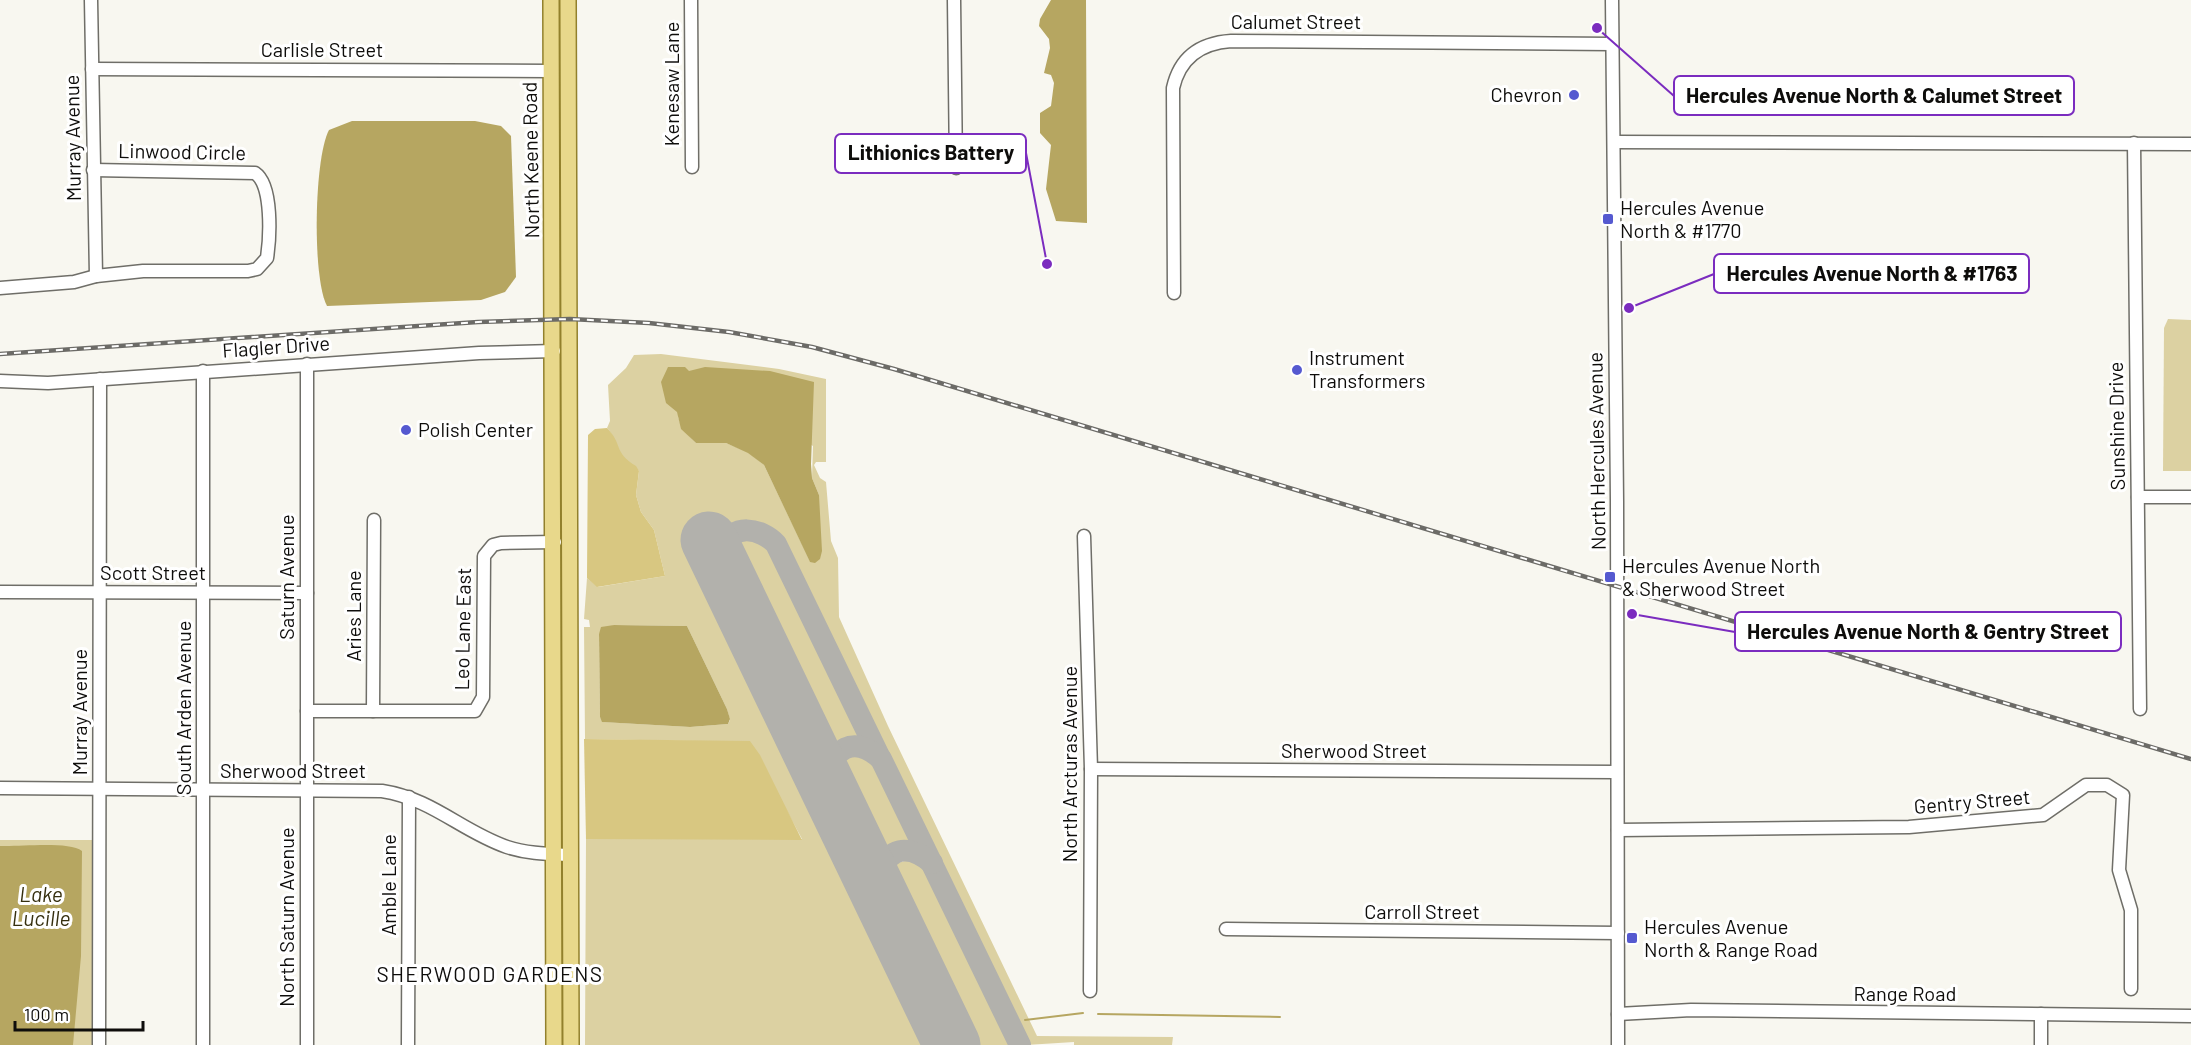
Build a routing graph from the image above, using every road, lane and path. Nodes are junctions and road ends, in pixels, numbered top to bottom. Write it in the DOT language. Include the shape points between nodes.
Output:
graph roads {
  1 [pos="91,0"];
  2 [pos="551,0"];
  3 [pos="568,0"];
  4 [pos="691,0"];
  5 [pos="954,0"];
  6 [pos="1612,0"];
  7 [pos="1612,44"];
  8 [pos="92,69"];
  9 [pos="551,71"];
  10 [pos="1614,142"];
  11 [pos="2134,143"];
  12 [pos="2191,144"];
  13 [pos="692,167"];
  14 [pos="956,168"];
  15 [pos="93,170"];
  16 [pos="96,276"];
  17 [pos="0,288"];
  18 [pos="1174,294"];
  19 [pos="554,351"];
  20 [pos="307,364"];
  21 [pos="203,371"];
  22 [pos="100,379"];
  23 [pos="0,381"];
  24 [pos="2138,497"];
  25 [pos="2191,497"];
  26 [pos="374,520"];
  27 [pos="1084,536"];
  28 [pos="555,542"];
  29 [pos="0,592"];
  30 [pos="100,592"];
  31 [pos="203,593"];
  32 [pos="307,593"];
  33 [pos="2140,709"];
  34 [pos="307,711"];
  35 [pos="373,711"];
  36 [pos="1090,769"];
  37 [pos="1617,772"];
  38 [pos="0,788"];
  39 [pos="100,790"];
  40 [pos="203,790"];
  41 [pos="306,790"];
  42 [pos="409,797"];
  43 [pos="1618,830"];
  44 [pos="554,854"];
  45 [pos="572,855"];
  46 [pos="1226,929"];
  47 [pos="1618,933"];
  48 [pos="2131,988"];
  49 [pos="1090,991"];
  50 [pos="1618,1014"];
  51 [pos="2041,1014"];
  52 [pos="2191,1016"];
  53 [pos="99,1045"];
  54 [pos="203,1045"];
  55 [pos="307,1045"];
  56 [pos="408,1045"];
  57 [pos="554,1045"];
  58 [pos="571,1045"];
  59 [pos="1618,1045"];
  60 [pos="2041,1045"];
  1 -- 8 [label="street, Murray Avenue"];
  2 -- 9 [label="main road, North Keene Road"];
  3 -- 45 [label="main road, North Keene Road"];
  4 -- 13 [label="street, Kenesaw Lane"];
  5 -- 14 [label="street"];
  6 -- 7 [label="street, North Hercules Avenue"];
  7 -- 10 [label="street, North Hercules Avenue"];
  7 -- 18 [label="street, Calumet Street" via="1231,41 1202,47 1181,65 1173,88"];
  8 -- 9 [label="street, Carlisle Street"];
  8 -- 15 [label="street, Murray Avenue"];
  9 -- 19 [label="main road, North Keene Road"];
  10 -- 11 [label="street"];
  10 -- 37 [label="street, North Hercules Avenue"];
  11 -- 12 [label="street"];
  11 -- 24 [label="street, Sunshine Drive"];
  15 -- 16 [label="street, Murray Avenue"];
  15 -- 16 [label="street, Linwood Circle" via="246,171 261,177 267,193 268,250 257,269"];
  16 -- 17 [label="street" via="74,282"];
  19 -- 20 [label="street, Flagler Drive"];
  19 -- 28 [label="main road, North Keene Road"];
  20 -- 21 [label="street, Flagler Drive"];
  20 -- 32 [label="street, Saturn Avenue"];
  21 -- 22 [label="street, Flagler Drive"];
  21 -- 31 [label="street, South Arden Avenue"];
  22 -- 23 [label="street, Flagler Drive"];
  22 -- 30 [label="street, Murray Avenue"];
  24 -- 25 [label="street"];
  24 -- 33 [label="street, Sunshine Drive"];
  26 -- 35 [label="street, Aries Lane"];
  27 -- 36 [label="street, North Arcturas Avenue"];
  28 -- 35 [label="street, Leo Lane East" via="501,543 493,545 484,556 483,697 479,707 467,712"];
  28 -- 44 [label="main road, North Keene Road"];
  29 -- 30 [label="street, Scott Street"];
  30 -- 31 [label="street, Scott Street"];
  30 -- 39 [label="street, Murray Avenue"];
  31 -- 32 [label="street, Scott Street"];
  31 -- 40 [label="street, South Arden Avenue"];
  32 -- 34 [label="street, Saturn Avenue"];
  34 -- 35 [label="street"];
  34 -- 41 [label="street, Saturn Avenue"];
  36 -- 37 [label="street, Sherwood Street"];
  36 -- 49 [label="street, North Arcturas Avenue"];
  37 -- 43 [label="street, North Hercules Avenue"];
  38 -- 39 [label="street, Sherwood Street"];
  39 -- 40 [label="street, Sherwood Street"];
  39 -- 53 [label="street, Murray Avenue"];
  40 -- 41 [label="street, Sherwood Street"];
  40 -- 54 [label="street, South Arden Avenue"];
  41 -- 42 [label="street, Sherwood Street" via="381,791"];
  41 -- 55 [label="street, North Saturn Avenue"];
  42 -- 44 [label="street, Sherwood Street" via="508,847"];
  42 -- 56 [label="street, Amble Lane"];
  43 -- 47 [label="street, North Hercules Avenue"];
  43 -- 48 [label="street, Gentry Street" via="1909,827 2043,814 2085,785 2107,785 2123,795 2119,870 2131,910"];
  44 -- 45 [label="street, Sherwood Street"];
  44 -- 57 [label="main road, North Keene Road"];
  45 -- 58 [label="main road, North Keene Road"];
  46 -- 47 [label="street, Carroll Street"];
  47 -- 50 [label="street, North Hercules Avenue"];
  50 -- 51 [label="street, Range Road"];
  50 -- 59 [label="street, North Hercules Avenue"];
  51 -- 52 [label="street, Range Road"];
  51 -- 60 [label="street"];
}
